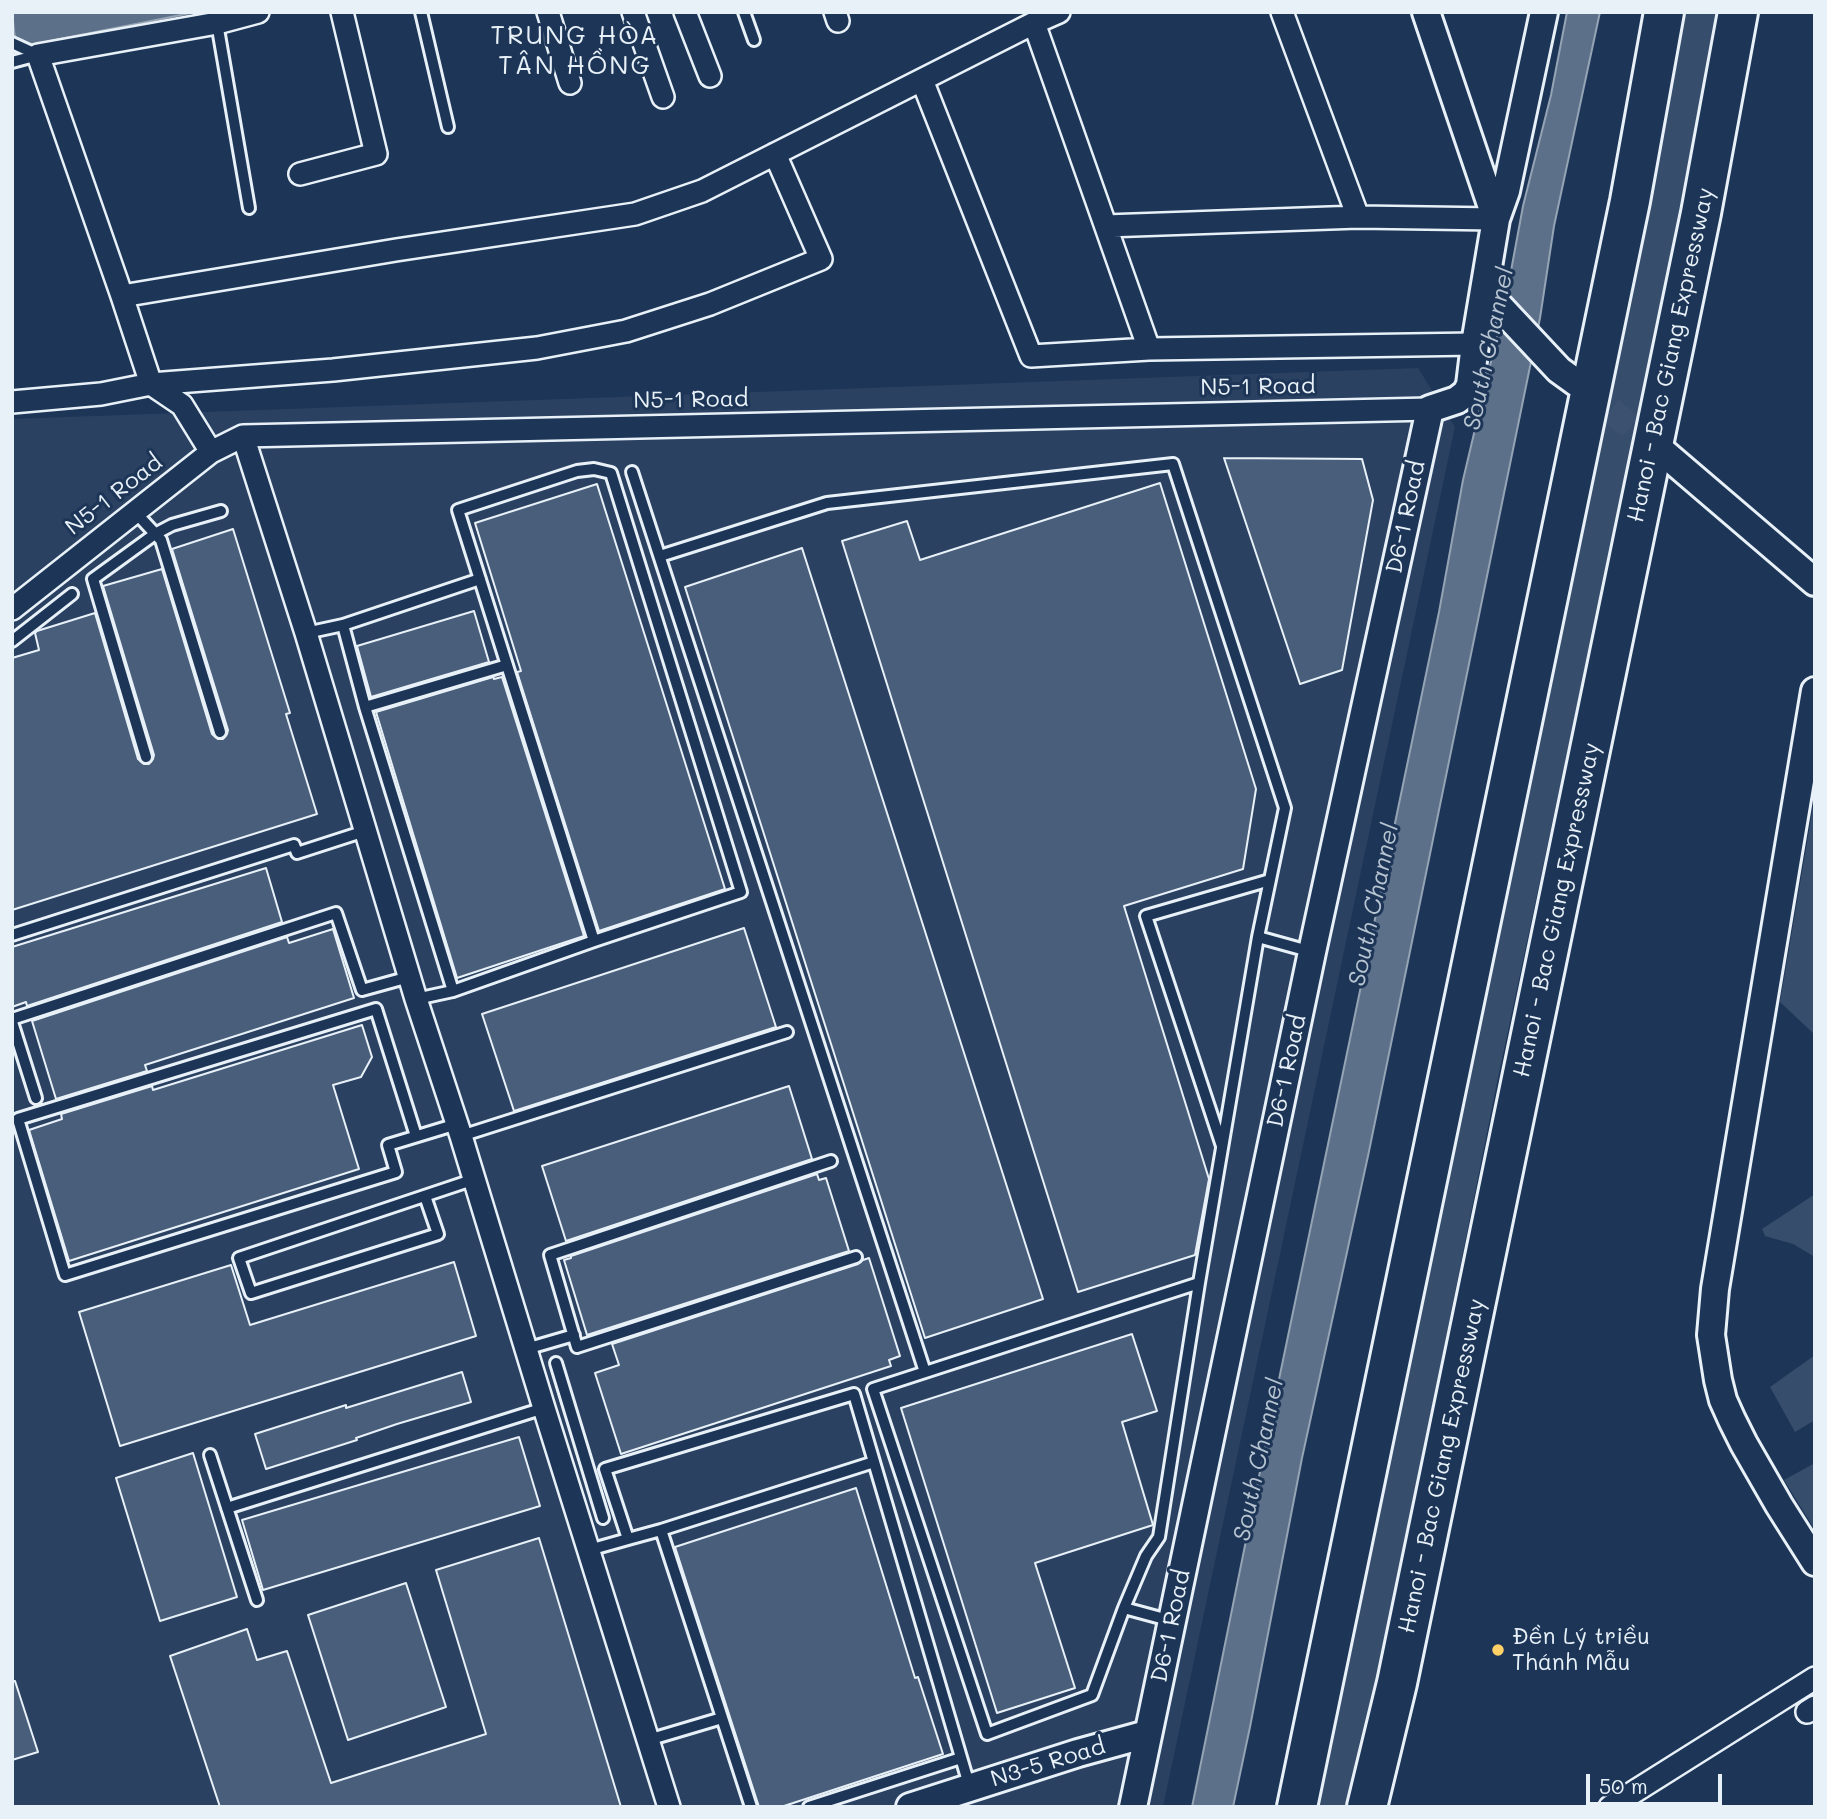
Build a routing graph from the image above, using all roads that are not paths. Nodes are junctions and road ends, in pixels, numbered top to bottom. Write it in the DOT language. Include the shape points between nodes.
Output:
graph roads {
  1 [pos="258,12"];
  2 [pos="342,12"];
  3 [pos="421,12"];
  4 [pos="548,12"];
  5 [pos="634,12"];
  6 [pos="685,12"];
  7 [pos="744,12"];
  8 [pos="1059,12"];
  9 [pos="1283,12"];
  10 [pos="1426,12"];
  11 [pos="1544,12"];
  12 [pos="1664,12"];
  13 [pos="1738,12"];
  14 [pos="215,17"];
  15 [pos="1034,23"];
  16 [pos="754,40"];
  17 [pos="12,43"];
  18 [pos="38,55"];
  19 [pos="12,62"];
  20 [pos="710,76"];
  21 [pos="922,80"];
  22 [pos="570,83"];
  23 [pos="663,97"];
  24 [pos="448,127"];
  25 [pos="775,154"];
  26 [pos="300,174"];
  27 [pos="249,208"];
  28 [pos="1358,217"];
  29 [pos="1496,219"];
  30 [pos="1106,226"];
  31 [pos="1485,291"];
  32 [pos="122,296"];
  33 [pos="1475,344"];
  34 [pos="1150,349"];
  35 [pos="1568,377"];
  36 [pos="150,384"];
  37 [pos="12,402"];
  38 [pos="1430,409"];
  39 [pos="243,436"];
  40 [pos="211,452"];
  41 [pos="1663,452"];
  42 [pos="632,472"];
  43 [pos="135,512"];
  44 [pos="221,512"];
  45 [pos="155,534"];
  46 [pos="660,556"];
  47 [pos="480,579"];
  48 [pos="1815,582"];
  49 [pos="72,594"];
  50 [pos="12,609"];
  51 [pos="343,625"];
  52 [pos="306,633"];
  53 [pos="12,641"];
  54 [pos="507,665"];
  55 [pos="1815,691"];
  56 [pos="365,707"];
  57 [pos="220,732"];
  58 [pos="146,757"];
  59 [pos="365,831"];
  60 [pos="1270,880"];
  61 [pos="12,935"];
  62 [pos="1258,937"];
  63 [pos="594,941"];
  64 [pos="1312,953"];
  65 [pos="409,977"];
  66 [pos="453,990"];
  67 [pos="416,999"];
  68 [pos="12,1021"];
  69 [pos="787,1032"];
  70 [pos="36,1098"];
  71 [pos="459,1130"];
  72 [pos="416,1136"];
  73 [pos="1222,1149"];
  74 [pos="831,1161"];
  75 [pos="475,1179"];
  76 [pos="425,1196"];
  77 [pos="856,1257"];
  78 [pos="1199,1283"];
  79 [pos="574,1335"];
  80 [pos="526,1349"];
  81 [pos="556,1363"];
  82 [pos="925,1372"];
  83 [pos="544,1408"];
  84 [pos="210,1455"];
  85 [pos="874,1462"];
  86 [pos="227,1508"];
  87 [pos="603,1518"];
  88 [pos="661,1530"];
  89 [pos="628,1539"];
  90 [pos="589,1550"];
  91 [pos="1815,1562"];
  92 [pos="257,1600"];
  93 [pos="1124,1608"];
  94 [pos="1173,1621"];
  95 [pos="1815,1678"];
  96 [pos="722,1718"];
  97 [pos="1147,1734"];
  98 [pos="648,1740"];
  99 [pos="961,1758"];
  100 [pos="970,1788"];
  101 [pos="912,1806"];
  102 [pos="669,1807"];
  103 [pos="751,1807"];
  104 [pos="808,1807"];
  105 [pos="1133,1807"];
  106 [pos="1297,1807"];
  107 [pos="1367,1807"];
  108 [pos="1610,1807"];
  1 -- 14 [label="street"];
  2 -- 26 [label="street" via="376,154"];
  3 -- 24 [label="lane"];
  4 -- 22 [label="street"];
  5 -- 23 [label="street"];
  6 -- 20 [label="street"];
  7 -- 16 [label="lane"];
  8 -- 15 [label="street"];
  9 -- 28 [label="street"];
  10 -- 29 [label="street"];
  11 -- 29 [label="street"];
  12 -- 106 [label="highway" via="1630,201"];
  13 -- 107 [label="highway, Hanoi - Bac Giang Expressway" via="1701,213 1397,1683"];
  14 -- 18 [label="street"];
  14 -- 27 [label="lane"];
  15 -- 21 [label="street"];
  15 -- 30 [label="street"];
  17 -- 18 [label="lane"];
  18 -- 19 [label="lane"];
  18 -- 32 [label="street"];
  21 -- 25 [label="street"];
  21 -- 34 [label="street" via="1031,356"];
  25 -- 32 [label="street" via="702,191 635,214"];
  25 -- 36 [label="street" via="821,259 710,304 626,331 537,348"];
  28 -- 29 [label="street"];
  28 -- 30 [label="street"];
  29 -- 31 [label="street"];
  30 -- 34 [label="street"];
  31 -- 33 [label="street"];
  31 -- 35 [label="street"];
  32 -- 36 [label="street"];
  33 -- 34 [label="street"];
  33 -- 38 [label="street" via="1466,393"];
  36 -- 37 [label="street" via="101,394"];
  36 -- 40 [label="street" via="182,405"];
  38 -- 39 [label="street, N5-1 Road"];
  38 -- 64 [label="street, D6-1 Road"];
  39 -- 40 [label="street, N5-1 Road"];
  39 -- 52 [label="street"];
  40 -- 43 [label="street, N5-1 Road"];
  41 -- 48 [label="street"];
  42 -- 46 [label="lane"];
  43 -- 45 [label="lane"];
  43 -- 50 [label="street, N5-1 Road"];
  44 -- 45 [label="lane"];
  45 -- 57 [label="lane" via="161,540"];
  45 -- 58 [label="lane" via="93,579"];
  46 -- 60 [label="lane" via="827,503 1173,464 1285,808"];
  46 -- 82 [label="lane"];
  47 -- 51 [label="lane"];
  47 -- 54 [label="lane"];
  47 -- 63 [label="lane" via="458,510 577,471 611,473 741,892"];
  49 -- 53 [label="lane"];
  51 -- 52 [label="lane"];
  51 -- 56 [label="lane"];
  52 -- 59 [label="street"];
  54 -- 56 [label="lane"];
  54 -- 63 [label="lane"];
  55 -- 91 [label="street" via="1711,1317 1723,1400"];
  56 -- 66 [label="lane"];
  59 -- 61 [label="lane" via="297,853 294,845"];
  59 -- 65 [label="street"];
  60 -- 62 [label="lane"];
  60 -- 73 [label="lane" via="1146,916"];
  62 -- 64 [label="lane"];
  62 -- 73 [label="lane"];
  63 -- 66 [label="lane"];
  64 -- 94 [label="street, D6-1 Road"];
  65 -- 67 [label="street"];
  65 -- 68 [label="lane" via="362,990 337,913"];
  66 -- 67 [label="lane"];
  67 -- 71 [label="street"];
  68 -- 70 [label="lane"];
  69 -- 71 [label="lane"];
  71 -- 72 [label="lane"];
  71 -- 75 [label="street"];
  72 -- 72 [label="lane" via="388,1145 396,1172 65,1275 18,1119 376,1009"];
  73 -- 78 [label="lane"];
  74 -- 79 [label="lane" via="550,1255"];
  75 -- 76 [label="lane"];
  75 -- 80 [label="street"];
  76 -- 76 [label="lane" via="239,1258 251,1293 438,1234"];
  77 -- 79 [label="lane" via="577,1347"];
  78 -- 82 [label="lane"];
  78 -- 93 [label="lane" via="1159,1537"];
  79 -- 80 [label="lane"];
  80 -- 83 [label="street"];
  81 -- 87 [label="lane"];
  82 -- 93 [label="lane" via="873,1390 986,1734 1092,1695"];
  83 -- 86 [label="lane"];
  83 -- 90 [label="street"];
  84 -- 86 [label="lane"];
  85 -- 88 [label="lane"];
  85 -- 89 [label="lane" via="854,1394 605,1469"];
  85 -- 99 [label="lane"];
  86 -- 92 [label="lane"];
  88 -- 89 [label="lane"];
  88 -- 96 [label="lane"];
  89 -- 90 [label="lane"];
  90 -- 98 [label="street"];
  93 -- 94 [label="lane"];
  94 -- 97 [label="street, D6-1 Road"];
  95 -- 108 [label="street"];
  96 -- 98 [label="lane"];
  96 -- 103 [label="lane"];
  97 -- 100 [label="street, N3-5 Road"];
  97 -- 105 [label="street, D6-1 Road"];
  98 -- 102 [label="street"];
  99 -- 100 [label="lane"];
  99 -- 104 [label="lane"];
  100 -- 101 [label="street, N3-5 Road"];
}
